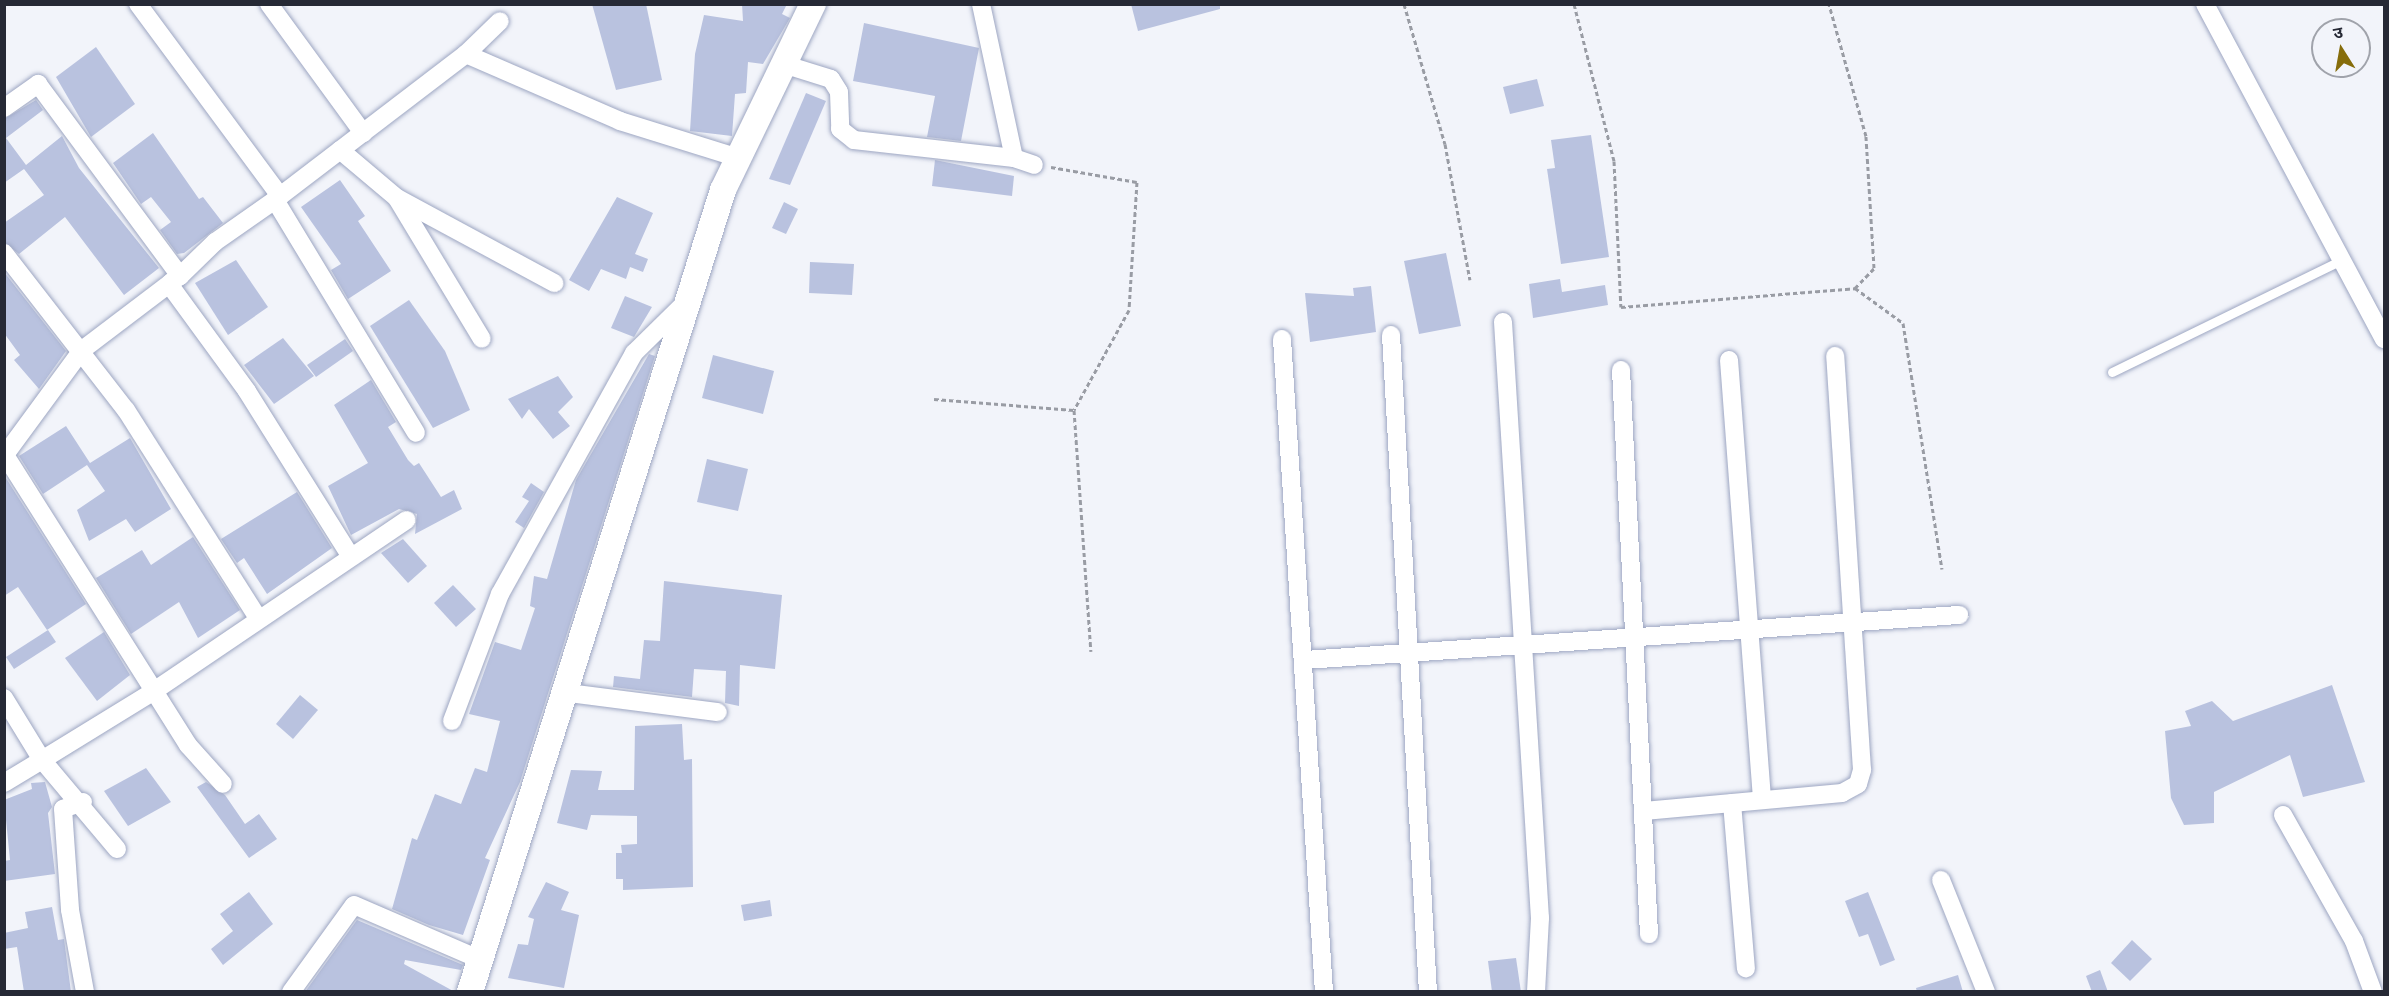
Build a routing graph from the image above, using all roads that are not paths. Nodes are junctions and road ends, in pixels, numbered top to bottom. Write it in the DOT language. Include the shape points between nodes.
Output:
graph roads {
  1 [pos="138,4"];
  2 [pos="269,4"];
  3 [pos="813,4"];
  4 [pos="981,4"];
  5 [pos="2205,4"];
  6 [pos="500,21"];
  7 [pos="466,54"];
  8 [pos="783,64"];
  9 [pos="4,108"];
  10 [pos="363,133"];
  11 [pos="340,150"];
  12 [pos="738,158"];
  13 [pos="1014,158"];
  14 [pos="1035,165"];
  15 [pos="278,198"];
  16 [pos="397,198"];
  17 [pos="4,253"];
  18 [pos="2342,260"];
  19 [pos="174,280"];
  20 [pos="554,283"];
  21 [pos="687,301"];
  22 [pos="1503,322"];
  23 [pos="1391,335"];
  24 [pos="482,339"];
  25 [pos="1282,339"];
  26 [pos="2385,339"];
  27 [pos="82,350"];
  28 [pos="1835,356"];
  29 [pos="1729,360"];
  30 [pos="1622,370"];
  31 [pos="2112,372"];
  32 [pos="416,433"];
  33 [pos="5,455"];
  34 [pos="407,520"];
  35 [pos="351,557"];
  36 [pos="1959,615"];
  37 [pos="258,618"];
  38 [pos="1854,622"];
  39 [pos="1751,630"];
  40 [pos="1637,638"];
  41 [pos="1525,646"];
  42 [pos="1411,655"];
  43 [pos="1305,660"];
  44 [pos="154,691"];
  45 [pos="561,692"];
  46 [pos="4,698"];
  47 [pos="718,712"];
  48 [pos="452,721"];
  49 [pos="42,760"];
  50 [pos="4,783"];
  51 [pos="223,784"];
  52 [pos="1762,800"];
  53 [pos="83,802"];
  54 [pos="1732,803"];
  55 [pos="1644,811"];
  56 [pos="2283,815"];
  57 [pos="117,849"];
  58 [pos="1941,880"];
  59 [pos="1648,934"];
  60 [pos="479,959"];
  61 [pos="1746,968"];
  62 [pos="85,992"];
  63 [pos="291,992"];
  64 [pos="470,992"];
  65 [pos="1324,992"];
  66 [pos="1428,992"];
  67 [pos="1536,992"];
  68 [pos="1986,992"];
  69 [pos="2373,992"];
  1 -- 15 [label="street"];
  2 -- 10 [label="street"];
  3 -- 8 [label="main road"];
  4 -- 13 [label="street"];
  5 -- 18 [label="street"];
  6 -- 7 [label="street"];
  7 -- 10 [label="street"];
  7 -- 12 [label="street" via="620,121"];
  8 -- 12 [label="main road"];
  8 -- 13 [label="street" via="831,79 839,92 840,129 854,140"];
  9 -- 19 [label="street" via="38,84"];
  10 -- 11 [label="street"];
  11 -- 15 [label="street"];
  11 -- 16 [label="street"];
  12 -- 21 [label="main road"];
  13 -- 14 [label="street"];
  15 -- 19 [label="street" via="215,242"];
  15 -- 32 [label="street"];
  16 -- 20 [label="street"];
  16 -- 24 [label="street"];
  17 -- 27 [label="street"];
  18 -- 26 [label="street"];
  18 -- 31 [label="lane"];
  19 -- 27 [label="street"];
  19 -- 35 [label="street"];
  21 -- 45 [label="main road"];
  21 -- 48 [label="street" via="634,352 500,594"];
  22 -- 41 [label="street"];
  23 -- 42 [label="street"];
  25 -- 43 [label="street"];
  27 -- 33 [label="street"];
  27 -- 37 [label="street" via="126,410"];
  28 -- 38 [label="street"];
  29 -- 39 [label="street"];
  30 -- 40 [label="street"];
  33 -- 44 [label="street"];
  34 -- 35 [label="street"];
  35 -- 37 [label="street"];
  36 -- 38 [label="street"];
  37 -- 44 [label="street"];
  38 -- 39 [label="street"];
  38 -- 52 [label="street" via="1862,770 1858,784 1842,793"];
  39 -- 40 [label="street"];
  39 -- 52 [label="street"];
  40 -- 41 [label="street"];
  40 -- 55 [label="street"];
  41 -- 42 [label="street"];
  41 -- 67 [label="street" via="1540,918"];
  42 -- 43 [label="street"];
  42 -- 66 [label="street"];
  43 -- 65 [label="street"];
  44 -- 49 [label="street"];
  44 -- 51 [label="street" via="188,745"];
  45 -- 47 [label="street"];
  45 -- 60 [label="main road"];
  46 -- 49 [label="street"];
  49 -- 50 [label="street"];
  49 -- 53 [label="street"];
  52 -- 54 [label="street"];
  53 -- 57 [label="street"];
  53 -- 62 [label="street" via="63,809 70,910"];
  54 -- 55 [label="street"];
  54 -- 61 [label="street"];
  55 -- 59 [label="street"];
  56 -- 69 [label="street" via="2333,901"];
  58 -- 68 [label="street"];
  60 -- 63 [label="street" via="354,904"];
  60 -- 64 [label="main road"];
}
